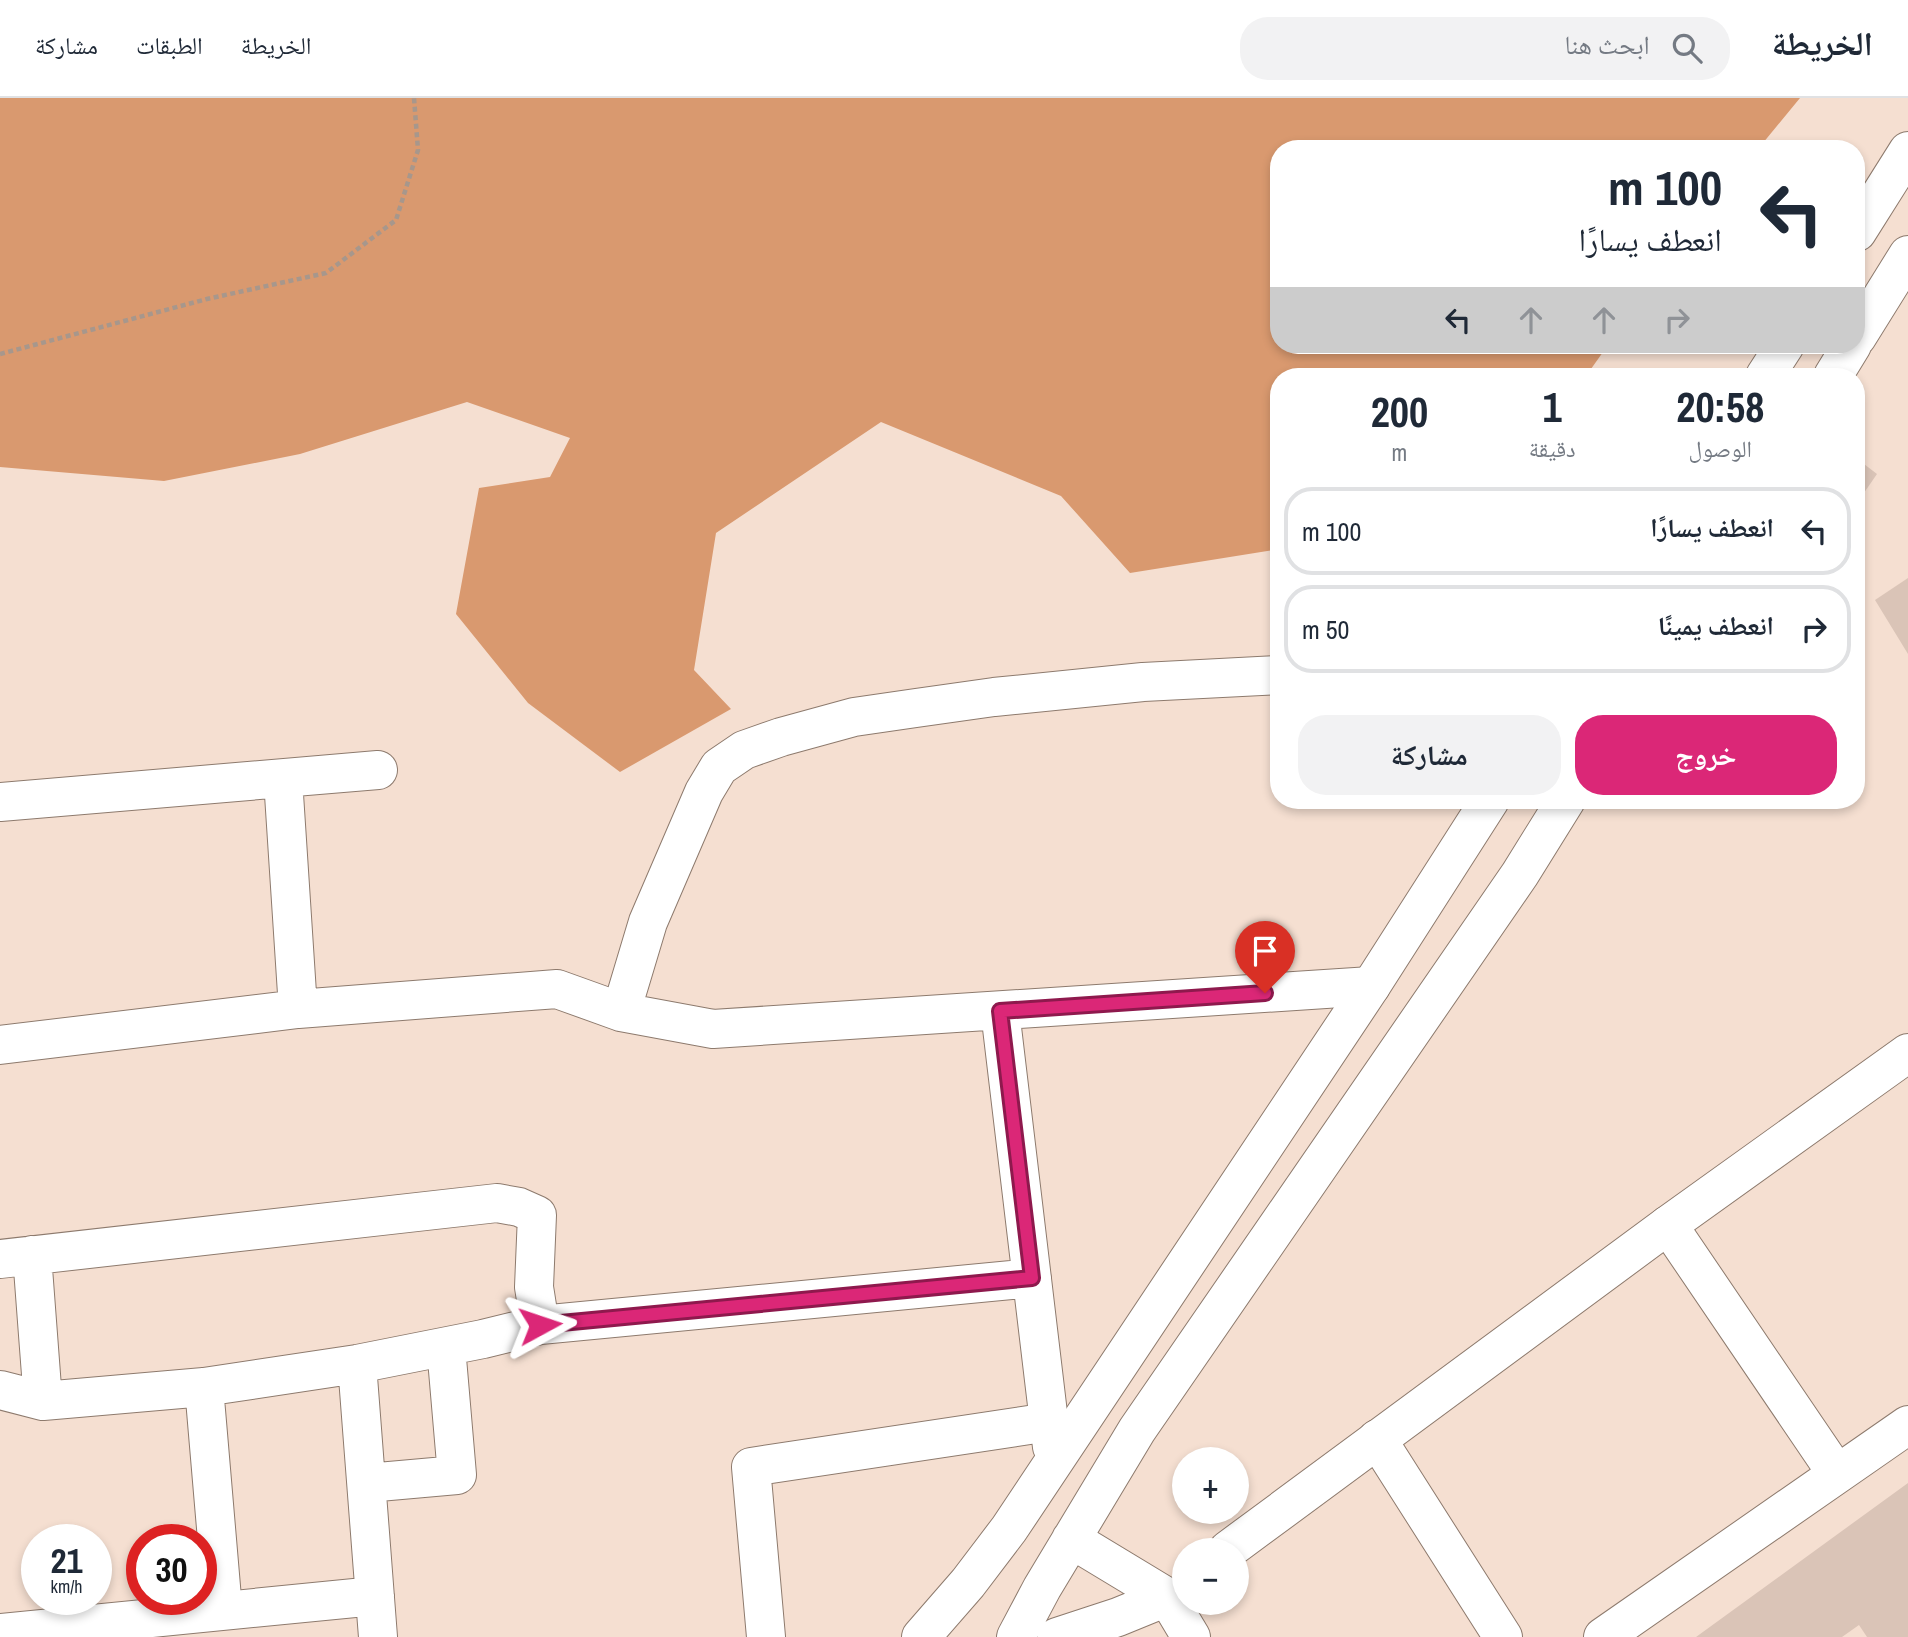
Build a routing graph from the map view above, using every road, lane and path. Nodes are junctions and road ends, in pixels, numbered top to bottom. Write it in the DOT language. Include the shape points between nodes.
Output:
graph roads {
  1 [pos="414,98"];
  2 [pos="1908,151"];
  3 [pos="1865,219"];
  4 [pos="1908,255"];
  5 [pos="1865,324"];
  6 [pos="0,354"];
  7 [pos="1270,675"];
  8 [pos="379,770"];
  9 [pos="283,779"];
  10 [pos="0,802"];
  11 [pos="1484,809"];
  12 [pos="1560,809"];
  13 [pos="1371,986"];
  14 [pos="298,1009"];
  15 [pos="1000,1011"];
  16 [pos="621,1013"];
  17 [pos="0,1045"];
  18 [pos="1908,1053"];
  19 [pos="1668,1225"];
  20 [pos="16,1257"];
  21 [pos="1032,1278"];
  22 [pos="534,1287"];
  23 [pos="540,1325"];
  24 [pos="483,1339"];
  25 [pos="446,1347"];
  26 [pos="357,1364"];
  27 [pos="204,1387"];
  28 [pos="0,1391"];
  29 [pos="43,1401"];
  30 [pos="1049,1422"];
  31 [pos="1908,1425"];
  32 [pos="1377,1439"];
  33 [pos="1054,1461"];
  34 [pos="1837,1474"];
  35 [pos="367,1483"];
  36 [pos="1244,1538"];
  37 [pos="1071,1539"];
  38 [pos="1172,1588"];
  39 [pos="1172,1592"];
  40 [pos="1172,1594"];
  41 [pos="375,1596"];
  42 [pos="223,1610"];
  43 [pos="1184,1615"];
  44 [pos="0,1633"];
  45 [pos="378,1637"];
  46 [pos="766,1637"];
  47 [pos="921,1637"];
  48 [pos="1016,1637"];
  49 [pos="1057,1637"];
  50 [pos="1123,1637"];
  51 [pos="1191,1637"];
  52 [pos="1503,1637"];
  53 [pos="1604,1637"];
  1 -- 6 [label="path" via="418,150 396,220 326,273"];
  2 -- 3 [label="street"];
  4 -- 5 [label="street"];
  7 -- 16 [label="street" via="1143,682 929,706 855,718 744,750 719,767 704,792 648,922"];
  8 -- 9 [label="street"];
  9 -- 10 [label="street"];
  9 -- 14 [label="street"];
  11 -- 13 [label="street"];
  12 -- 37 [label="street" via="1137,1430"];
  13 -- 15 [label="street"];
  13 -- 33 [label="street"];
  14 -- 16 [label="street" via="557,989"];
  14 -- 17 [label="street"];
  15 -- 16 [label="street" via="713,1029"];
  15 -- 21 [label="street"];
  18 -- 19 [label="street"];
  19 -- 32 [label="street"];
  19 -- 34 [label="street"];
  20 -- 22 [label="street" via="497,1203 537,1215"];
  20 -- 29 [label="street"];
  21 -- 23 [label="street"];
  21 -- 30 [label="street"];
  22 -- 23 [label="street"];
  22 -- 24 [label="street"];
  23 -- 24 [label="street"];
  24 -- 25 [label="street"];
  25 -- 26 [label="street"];
  25 -- 35 [label="street" via="457,1475"];
  26 -- 27 [label="street"];
  26 -- 35 [label="street"];
  27 -- 29 [label="street"];
  27 -- 42 [label="street"];
  28 -- 29 [label="street"];
  30 -- 33 [label="street"];
  30 -- 46 [label="street" via="751,1467"];
  31 -- 34 [label="street"];
  32 -- 36 [label="street"];
  32 -- 52 [label="street"];
  33 -- 47 [label="street" via="1009,1529"];
  34 -- 53 [label="street"];
  35 -- 41 [label="street"];
  37 -- 38 [label="street"];
  37 -- 48 [label="street"];
  39 -- 49 [label="street" via="1118,1618"];
  40 -- 50 [label="street"];
  41 -- 42 [label="street"];
  41 -- 45 [label="street"];
  42 -- 44 [label="street"];
  43 -- 51 [label="street"];
}
